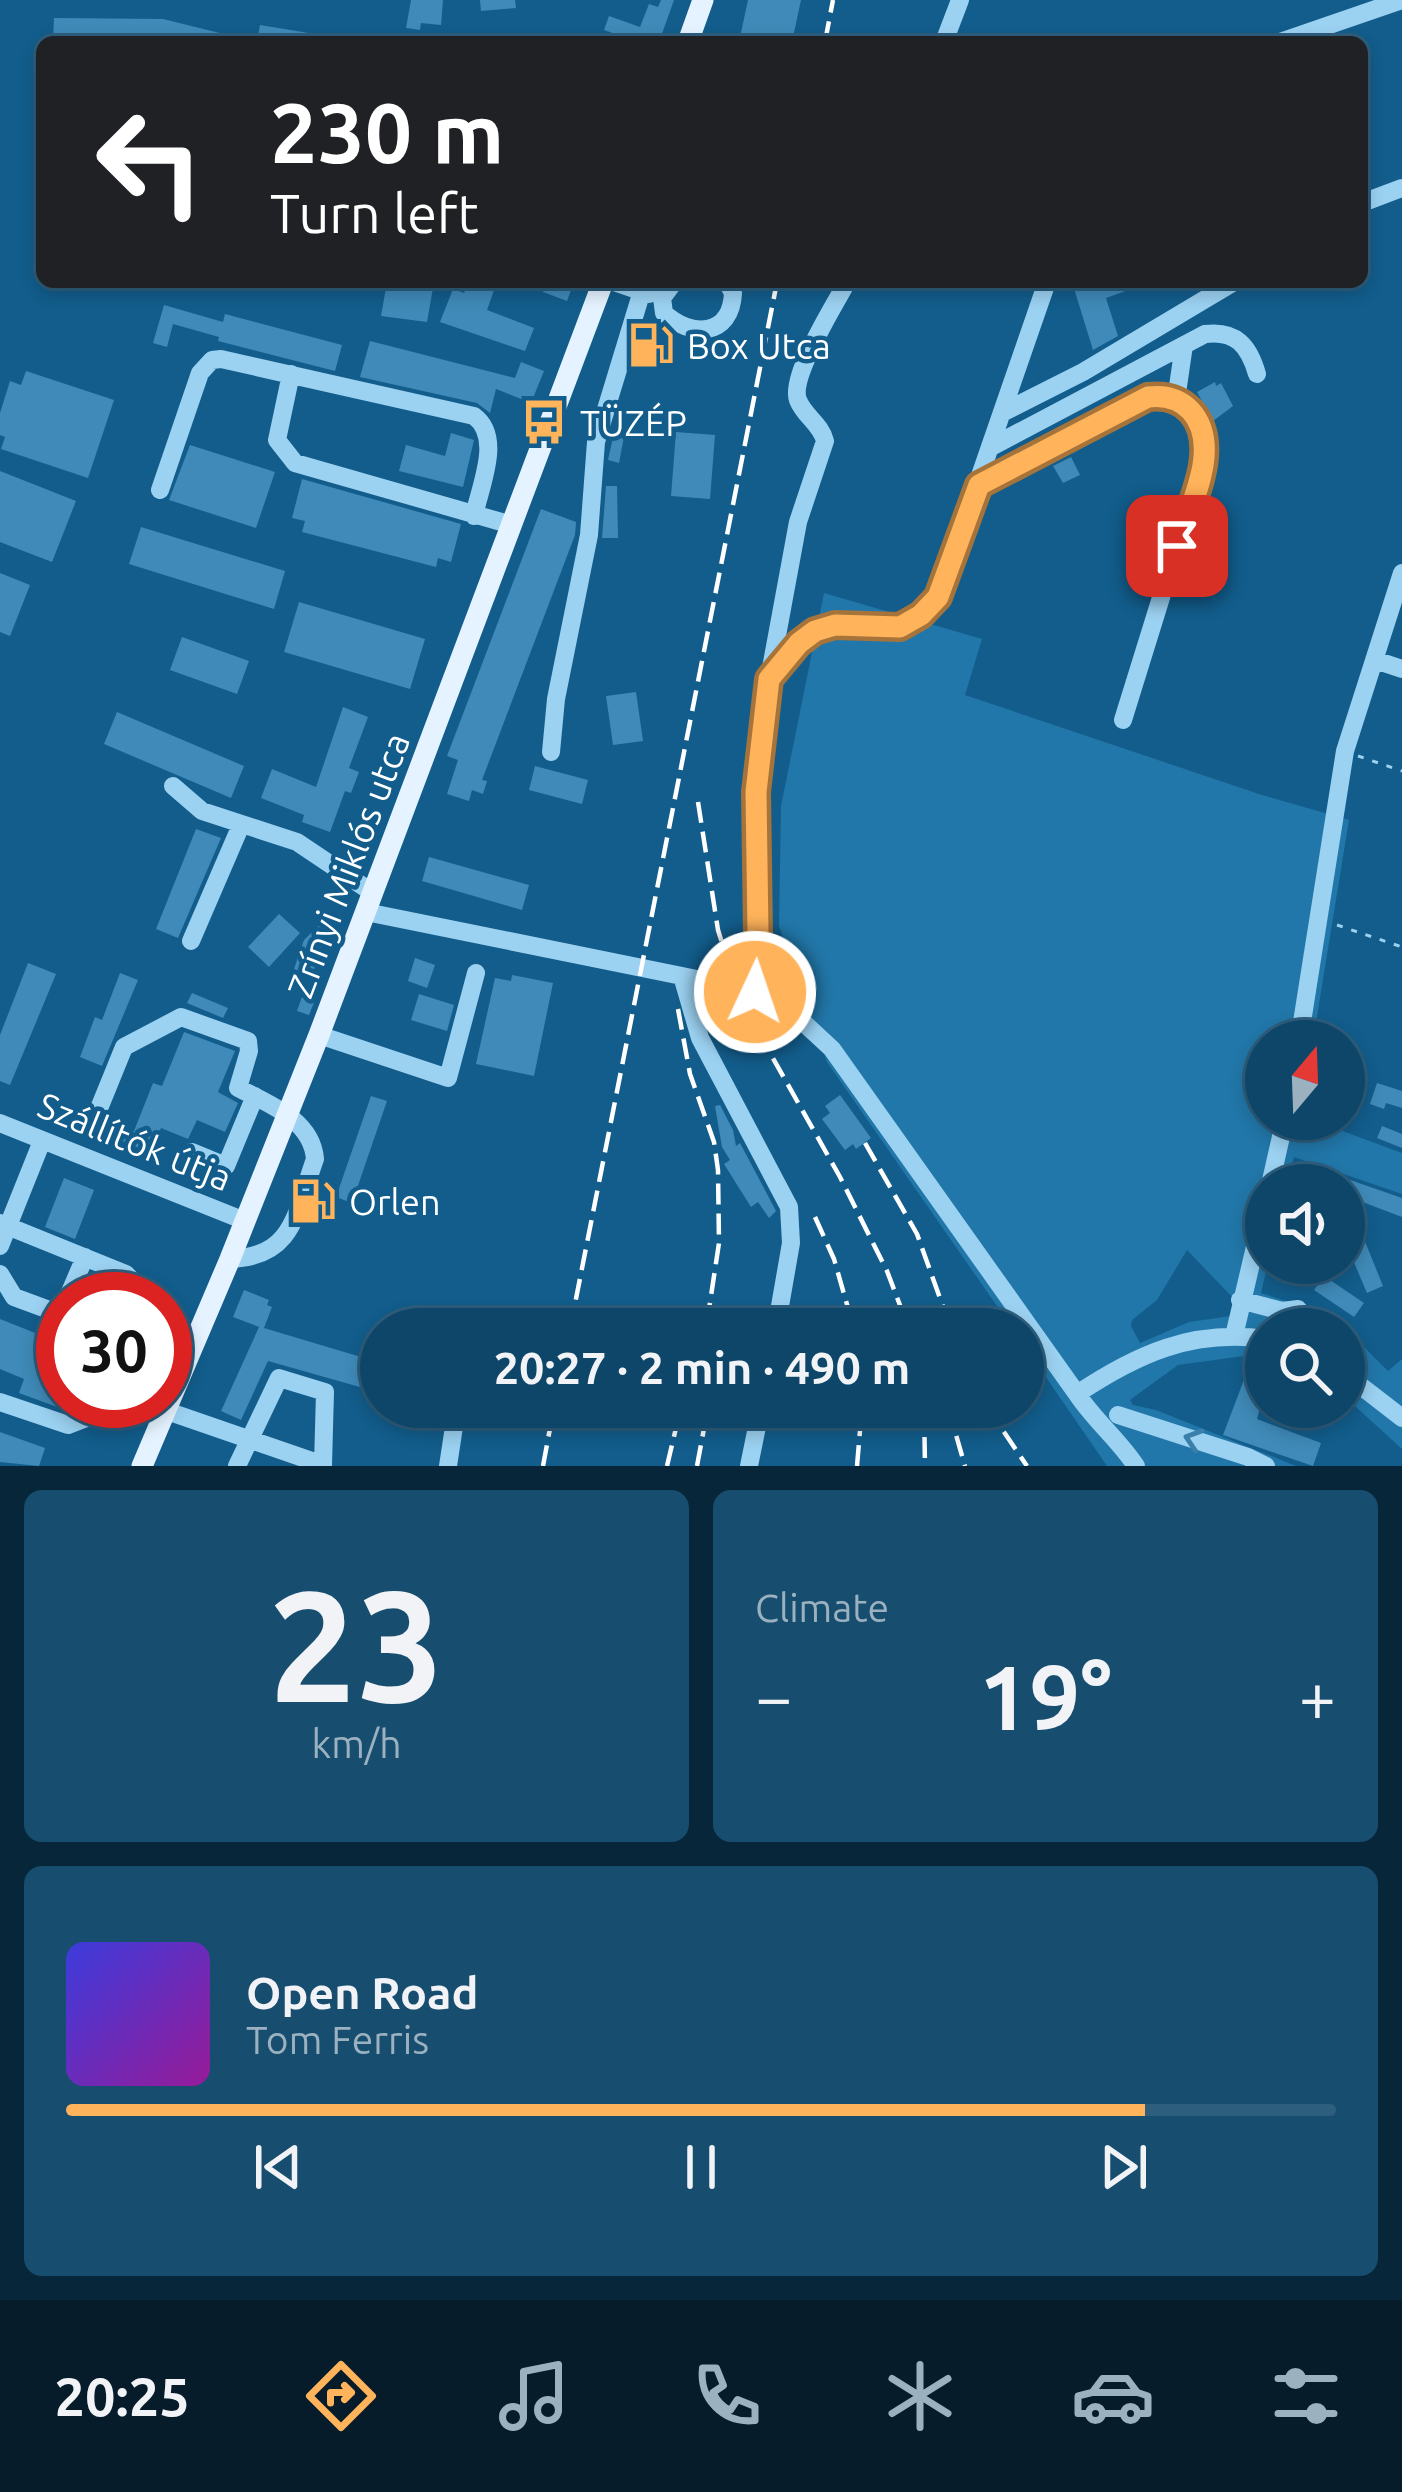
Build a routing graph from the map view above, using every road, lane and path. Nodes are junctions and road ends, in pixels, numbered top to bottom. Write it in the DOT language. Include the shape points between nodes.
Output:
graph roads {
  1 [pos="703,0"];
  2 [pos="960,0"];
  3 [pos="1402,0"];
  4 [pos="690,36"];
  5 [pos="946,36"];
  6 [pos="1297,36"];
  7 [pos="1402,188"];
  8 [pos="1368,201"];
  9 [pos="601,288"];
  10 [pos="633,288"];
  11 [pos="731,288"];
  12 [pos="844,288"];
  13 [pos="1045,288"];
  14 [pos="1224,288"];
  15 [pos="668,290"];
  16 [pos="642,291"];
  17 [pos="1184,345"];
  18 [pos="291,374"];
  19 [pos="1257,374"];
  20 [pos="1176,400"];
  21 [pos="1004,412"];
  22 [pos="993,446"];
  23 [pos="979,485"];
  24 [pos="160,490"];
  25 [pos="474,515"];
  26 [pos="512,525"];
  27 [pos="1402,573"];
  28 [pos="1375,660"];
  29 [pos="1402,669"];
  30 [pos="769,679"];
  31 [pos="1124,720"];
  32 [pos="551,752"];
  33 [pos="1346,752"];
  34 [pos="1402,771"];
  35 [pos="173,786"];
  36 [pos="241,825"];
  37 [pos="369,903"];
  38 [pos="1318,919"];
  39 [pos="191,941"];
  40 [pos="1402,947"];
  41 [pos="476,973"];
  42 [pos="682,976"];
  43 [pos="755,992"];
  44 [pos="1302,1020"];
  45 [pos="319,1035"];
  46 [pos="255,1096"];
  47 [pos="100,1106"];
  48 [pos="286,1115"];
  49 [pos="0,1123"];
  50 [pos="42,1141"];
  51 [pos="193,1152"];
  52 [pos="256,1194"];
  53 [pos="214,1208"];
  54 [pos="245,1221"];
  55 [pos="4,1225"];
  56 [pos="0,1246"];
  57 [pos="85,1257"];
  58 [pos="230,1259"];
  59 [pos="79,1272"];
  60 [pos="118,1272"];
  61 [pos="0,1274"];
  62 [pos="1245,1281"];
  63 [pos="1240,1300"];
  64 [pos="36,1305"];
  65 [pos="779,1308"];
  66 [pos="1271,1308"];
  67 [pos="1234,1336"];
  68 [pos="1245,1337"];
  69 [pos="192,1351"];
  70 [pos="1365,1389"];
  71 [pos="1077,1394"];
  72 [pos="0,1402"];
  73 [pos="36,1414"];
  74 [pos="1402,1418"];
  75 [pos="192,1420"];
  76 [pos="1095,1422"];
  77 [pos="159,1428"];
  78 [pos="454,1428"];
  79 [pos="753,1428"];
  80 [pos="248,1439"];
  81 [pos="318,1465"];
  82 [pos="142,1466"];
  83 [pos="237,1466"];
  84 [pos="448,1466"];
  85 [pos="746,1466"];
  86 [pos="1132,1466"];
  87 [pos="1266,1466"];
  1 -- 4 [label="main road"];
  2 -- 5 [label="street"];
  3 -- 6 [label="street"];
  7 -- 8 [label="street"];
  9 -- 26 [label="main road, Zrínyi Miklós utca"];
  10 -- 16 [label="street"];
  11 -- 15 [label="street" via="732,308 712,328 668,318"];
  12 -- 30 [label="street" via="797,388 825,441 798,522"];
  13 -- 21 [label="street"];
  14 -- 21 [label="street"];
  15 -- 16 [label="street"];
  16 -- 32 [label="street" via="596,442 589,535"];
  17 -- 19 [label="street" via="1212,333 1234,337"];
  17 -- 20 [label="street"];
  17 -- 22 [label="street"];
  18 -- 24 [label="street" via="221,359 204,366"];
  18 -- 25 [label="street" via="277,440 295,463"];
  18 -- 25 [label="street" via="483,423 489,444"];
  20 -- 23 [label="street" via="1138,399"];
  20 -- 31 [label="street" via="1202,428 1204,459"];
  21 -- 22 [label="street"];
  22 -- 23 [label="street"];
  23 -- 30 [label="street" via="938,597 921,615 900,627 815,631"];
  25 -- 26 [label="street"];
  26 -- 37 [label="main road, Zrínyi Miklós utca"];
  27 -- 28 [label="street"];
  28 -- 29 [label="street"];
  28 -- 33 [label="street"];
  30 -- 43 [label="street" via="756,792"];
  33 -- 34 [label="path"];
  33 -- 38 [label="street"];
  35 -- 36 [label="street" via="202,811"];
  36 -- 37 [label="street" via="297,842"];
  36 -- 39 [label="street"];
  37 -- 42 [label="street"];
  37 -- 45 [label="main road, Zrínyi Miklós utca"];
  38 -- 40 [label="path"];
  38 -- 44 [label="street"];
  41 -- 45 [label="street" via="448,1078"];
  42 -- 43 [label="street"];
  42 -- 65 [label="street" via="700,1038 789,1207"];
  43 -- 71 [label="street" via="832,1049"];
  45 -- 48 [label="main road, Zrínyi Miklós utca"];
  46 -- 47 [label="street" via="237,1084 248,1041 182,1018 124,1047"];
  46 -- 48 [label="street"];
  46 -- 51 [label="street" via="226,1166"];
  48 -- 52 [label="main road, Zrínyi Miklós utca"];
  48 -- 58 [label="street" via="316,1152 286,1238 259,1257"];
  49 -- 50 [label="street, Szállítók útja"];
  50 -- 53 [label="street, Szállítók útja"];
  50 -- 55 [label="street"];
  52 -- 53 [label="street"];
  52 -- 54 [label="main road, Zrínyi Miklós utca"];
  53 -- 54 [label="street, Szállítók útja"];
  54 -- 58 [label="main road, Zrínyi Miklós utca"];
  55 -- 56 [label="street"];
  55 -- 57 [label="street"];
  57 -- 59 [label="street"];
  57 -- 60 [label="street"];
  58 -- 69 [label="main road, Zrínyi Miklós utca"];
  61 -- 64 [label="street" via="14,1297"];
  62 -- 63 [label="street"];
  63 -- 66 [label="street"];
  63 -- 67 [label="street"];
  67 -- 68 [label="street"];
  67 -- 71 [label="street" via="1170,1344"];
  70 -- 74 [label="street"];
  71 -- 76 [label="street"];
  72 -- 73 [label="street"];
  75 -- 80 [label="street"];
  76 -- 86 [label="street" via="1119,1441"];
  87 -- 76 [label="street, one-way" via="1125,1410"];
  77 -- 82 [label="main road, Zrínyi Miklós utca"];
  78 -- 84 [label="street"];
  79 -- 85 [label="street"];
  80 -- 81 [label="street"];
  80 -- 81 [label="street" via="278,1378 325,1392"];
  80 -- 83 [label="street"];
}
